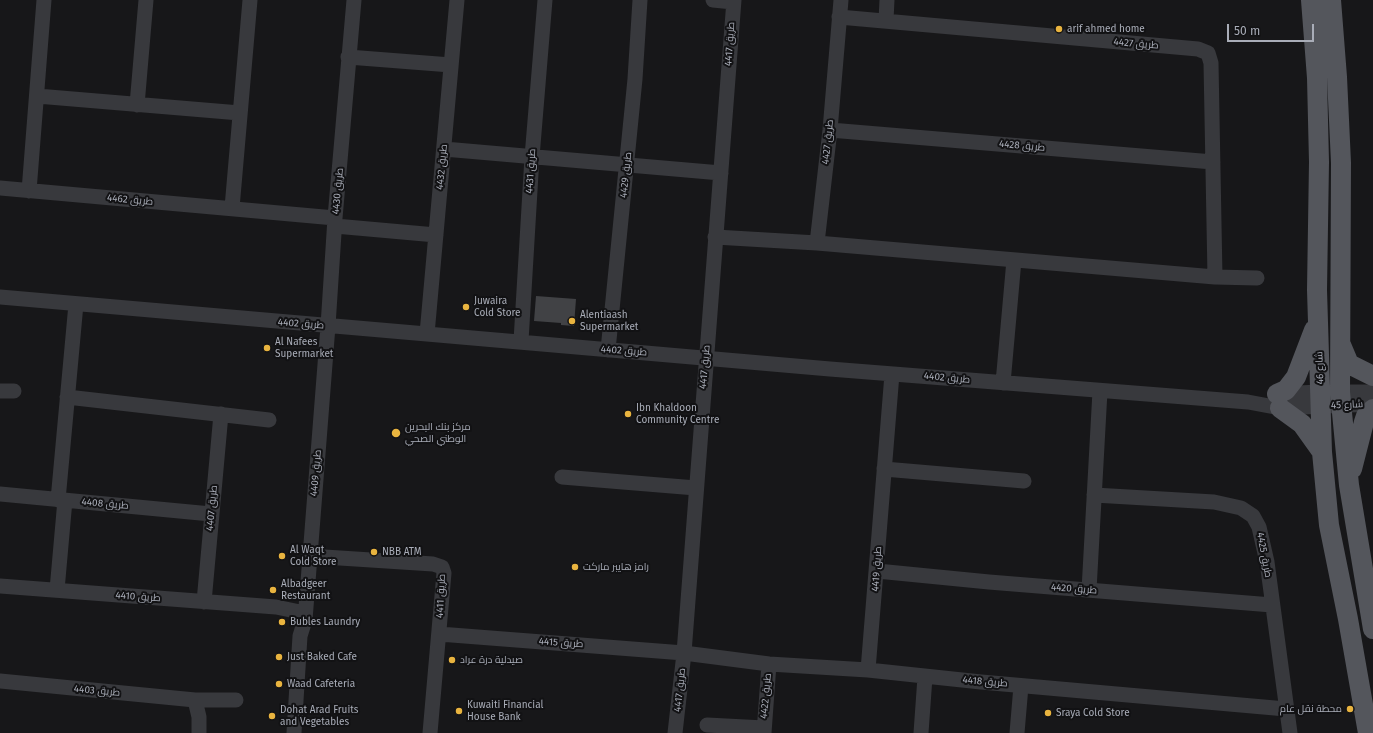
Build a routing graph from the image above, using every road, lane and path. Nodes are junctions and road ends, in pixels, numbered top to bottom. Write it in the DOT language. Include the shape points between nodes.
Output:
graph roads {
  1 [pos="44,0"];
  2 [pos="146,0"];
  3 [pos="250,0"];
  4 [pos="354,0"];
  5 [pos="457,0"];
  6 [pos="545,0"];
  7 [pos="640,0"];
  8 [pos="713,0"];
  9 [pos="841,0"];
  10 [pos="887,0"];
  11 [pos="1311,0"];
  12 [pos="1331,0"];
  13 [pos="734,1"];
  14 [pos="839,17"];
  15 [pos="886,20"];
  16 [pos="348,57"];
  17 [pos="451,65"];
  18 [pos="37,96"];
  19 [pos="138,105"];
  20 [pos="240,114"];
  21 [pos="830,130"];
  22 [pos="444,148"];
  23 [pos="532,157"];
  24 [pos="1213,162"];
  25 [pos="626,165"];
  26 [pos="721,173"];
  27 [pos="0,188"];
  28 [pos="29,191"];
  29 [pos="232,208"];
  30 [pos="335,222"];
  31 [pos="436,235"];
  32 [pos="715,237"];
  33 [pos="817,243"];
  34 [pos="1014,260"];
  35 [pos="1216,277"];
  36 [pos="1257,278"];
  37 [pos="0,297"];
  38 [pos="76,304"];
  39 [pos="1318,319"];
  40 [pos="328,326"];
  41 [pos="427,334"];
  42 [pos="1339,337"];
  43 [pos="521,341"];
  44 [pos="608,350"];
  45 [pos="706,357"];
  46 [pos="892,374"];
  47 [pos="1373,376"];
  48 [pos="1004,383"];
  49 [pos="1100,391"];
  50 [pos="1373,392"];
  51 [pos="67,397"];
  52 [pos="1320,399"];
  53 [pos="1340,399"];
  54 [pos="1279,401"];
  55 [pos="1373,404"];
  56 [pos="1373,409"];
  57 [pos="221,414"];
  58 [pos="268,420"];
  59 [pos="1322,452"];
  60 [pos="884,469"];
  61 [pos="562,477"];
  62 [pos="1024,481"];
  63 [pos="1349,485"];
  64 [pos="696,488"];
  65 [pos="0,494"];
  66 [pos="1094,496"];
  67 [pos="61,500"];
  68 [pos="211,514"];
  69 [pos="309,556"];
  70 [pos="877,571"];
  71 [pos="0,586"];
  72 [pos="57,590"];
  73 [pos="1089,590"];
  74 [pos="204,602"];
  75 [pos="1272,605"];
  76 [pos="305,613"];
  77 [pos="1373,629"];
  78 [pos="439,634"];
  79 [pos="684,652"];
  80 [pos="769,664"];
  81 [pos="868,670"];
  82 [pos="925,677"];
  83 [pos="0,681"];
  84 [pos="1021,686"];
  85 [pos="195,700"];
  86 [pos="236,700"];
  87 [pos="1286,709"];
  88 [pos="707,725"];
  89 [pos="764,730"];
  90 [pos="199,733"];
  91 [pos="294,733"];
  92 [pos="298,733"];
  93 [pos="430,733"];
  94 [pos="675,733"];
  95 [pos="921,733"];
  96 [pos="1017,733"];
  97 [pos="1290,733"];
  98 [pos="1368,733"];
  1 -- 18 [label="street"];
  2 -- 19 [label="street"];
  3 -- 20 [label="street"];
  4 -- 16 [label="street, طريق 4430"];
  5 -- 17 [label="street, طريق 4432"];
  6 -- 23 [label="street, طريق 4431"];
  7 -- 25 [label="street, طريق 4429"];
  8 -- 13 [label="street"];
  9 -- 14 [label="street, طريق 4427"];
  10 -- 15 [label="street"];
  11 -- 39 [label="main road, شارع 46" via="1318,78"];
  12 -- 42 [label="main road, شارع 46" via="1341,163"];
  13 -- 26 [label="street, طريق 4417"];
  14 -- 15 [label="street, طريق 4427"];
  14 -- 21 [label="street, طريق 4427"];
  15 -- 24 [label="street, طريق 4427" via="1198,49 1208,53 1211,63"];
  16 -- 17 [label="street"];
  16 -- 30 [label="street, طريق 4430"];
  17 -- 22 [label="street, طريق 4432"];
  18 -- 19 [label="street"];
  18 -- 28 [label="street"];
  19 -- 20 [label="street"];
  20 -- 29 [label="street"];
  21 -- 24 [label="street, طريق 4428"];
  21 -- 33 [label="street, طريق 4427"];
  22 -- 23 [label="street"];
  22 -- 31 [label="street, طريق 4432"];
  23 -- 25 [label="street"];
  23 -- 43 [label="street, طريق 4431"];
  24 -- 35 [label="street, طريق 4427"];
  25 -- 26 [label="street"];
  25 -- 44 [label="street, طريق 4429"];
  26 -- 32 [label="street, طريق 4417"];
  27 -- 28 [label="street, طريق 4462"];
  28 -- 29 [label="street, طريق 4462"];
  29 -- 30 [label="street, طريق 4462"];
  30 -- 31 [label="street, طريق 4462"];
  30 -- 40 [label="street, طريق 4430"];
  31 -- 41 [label="street, طريق 4432"];
  32 -- 33 [label="street"];
  32 -- 45 [label="street, طريق 4417"];
  33 -- 34 [label="street"];
  34 -- 35 [label="street"];
  34 -- 48 [label="street"];
  35 -- 36 [label="street"];
  37 -- 38 [label="street, طريق 4402"];
  38 -- 40 [label="street, طريق 4402"];
  38 -- 51 [label="street"];
  39 -- 52 [label="main road, شارع 46"];
  39 -- 54 [label="main road" via="1296,377"];
  40 -- 41 [label="street, طريق 4402"];
  40 -- 69 [label="street, طريق 4409"];
  41 -- 43 [label="street, طريق 4402"];
  42 -- 47 [label="main road" via="1349,364"];
  42 -- 53 [label="main road, شارع 46"];
  43 -- 44 [label="street, طريق 4402"];
  44 -- 45 [label="street, طريق 4402"];
  45 -- 46 [label="street, طريق 4402"];
  45 -- 64 [label="street, طريق 4417"];
  46 -- 48 [label="street, طريق 4402"];
  46 -- 60 [label="street, طريق 4419"];
  48 -- 49 [label="street, طريق 4402"];
  49 -- 54 [label="street, طريق 4402" via="1248,402"];
  49 -- 66 [label="street"];
  50 -- 53 [label="street, شارع 45"];
  51 -- 57 [label="street"];
  51 -- 67 [label="street"];
  52 -- 53 [label="street, شارع 45"];
  52 -- 54 [label="street, طريق 4402"];
  52 -- 59 [label="main road, شارع 46"];
  53 -- 55 [label="street, شارع 45"];
  53 -- 63 [label="main road, شارع 46"];
  54 -- 59 [label="main road" via="1302,424"];
  56 -- 63 [label="main road" via="1364,422"];
  57 -- 58 [label="street"];
  57 -- 68 [label="street, طريق 4407"];
  59 -- 98 [label="main road, شارع 46" via="1329,525"];
  60 -- 62 [label="street"];
  60 -- 70 [label="street, طريق 4419"];
  61 -- 64 [label="street"];
  63 -- 77 [label="main road, شارع 46"];
  64 -- 79 [label="street, طريق 4417"];
  65 -- 67 [label="street, طريق 4408"];
  66 -- 73 [label="street"];
  66 -- 75 [label="street, طريق 4425" via="1214,502 1241,508 1253,516 1259,527 1267,562"];
  67 -- 68 [label="street, طريق 4408"];
  67 -- 72 [label="street"];
  68 -- 74 [label="street, طريق 4407"];
  69 -- 76 [label="street, طريق 4409"];
  69 -- 78 [label="street, طريق 4411" via="437,565 444,573"];
  70 -- 73 [label="street, طريق 4420"];
  70 -- 81 [label="street, طريق 4419"];
  71 -- 72 [label="street, طريق 4410"];
  72 -- 74 [label="street, طريق 4410"];
  73 -- 75 [label="street, طريق 4420"];
  74 -- 76 [label="street, طريق 4410" via="276,607"];
  75 -- 87 [label="street, طريق 4425"];
  76 -- 91 [label="street, طريق 4409" via="300,636"];
  76 -- 92 [label="street, طريق 4409" via="308,637"];
  78 -- 79 [label="street, طريق 4415"];
  78 -- 93 [label="street, طريق 4411"];
  79 -- 80 [label="street, طريق 4418"];
  79 -- 94 [label="street, طريق 4417"];
  80 -- 81 [label="street, طريق 4418"];
  80 -- 89 [label="street, طريق 4422"];
  81 -- 82 [label="street, طريق 4418"];
  82 -- 84 [label="street, طريق 4418"];
  82 -- 95 [label="street"];
  83 -- 85 [label="street, طريق 4403"];
  84 -- 87 [label="street, طريق 4418"];
  84 -- 96 [label="street"];
  85 -- 86 [label="street, طريق 4403"];
  85 -- 90 [label="street"];
  87 -- 97 [label="street, طريق 4425"];
  88 -- 89 [label="street, طريق 4422"];
}
